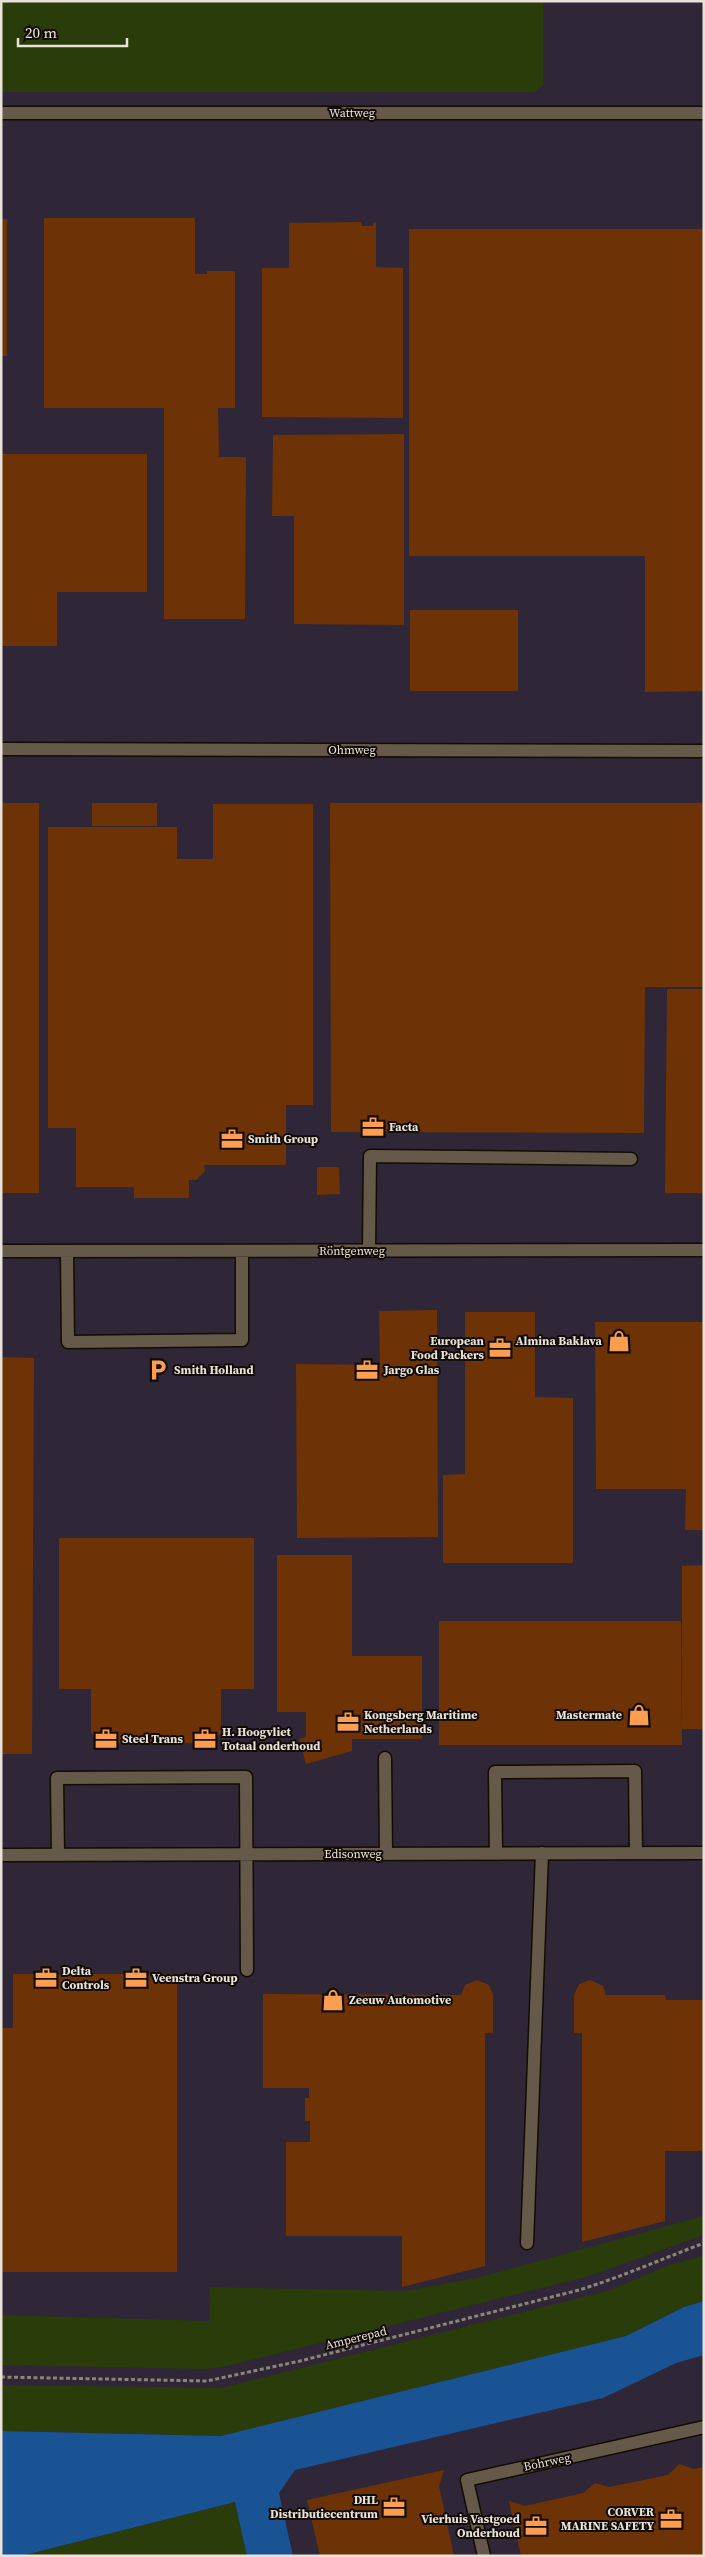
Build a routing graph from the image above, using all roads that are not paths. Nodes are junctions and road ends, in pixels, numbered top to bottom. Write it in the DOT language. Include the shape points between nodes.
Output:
graph roads {
  1 [pos="704,113"];
  2 [pos="1,114"];
  3 [pos="1,749"];
  4 [pos="704,751"];
  5 [pos="631,1159"];
  6 [pos="242,1250"];
  7 [pos="704,1250"];
  8 [pos="1,1251"];
  9 [pos="67,1251"];
  10 [pos="369,1251"];
  11 [pos="385,1758"];
  12 [pos="542,1853"];
  13 [pos="636,1853"];
  14 [pos="704,1853"];
  15 [pos="247,1854"];
  16 [pos="386,1854"];
  17 [pos="496,1854"];
  18 [pos="1,1855"];
  19 [pos="58,1855"];
  20 [pos="247,1970"];
  21 [pos="527,2242"];
  22 [pos="704,2427"];
  23 [pos="484,2556"];
  1 -- 2 [label="street, Wattweg"];
  3 -- 4 [label="street, Ohmweg"];
  5 -- 10 [label="street" via="370,1156"];
  6 -- 9 [label="street, Röntgenweg"];
  6 -- 9 [label="street" via="242,1340 68,1342"];
  6 -- 10 [label="street, Röntgenweg"];
  7 -- 10 [label="street, Röntgenweg"];
  8 -- 9 [label="street, Röntgenweg"];
  11 -- 16 [label="street"];
  12 -- 13 [label="street, Edisonweg"];
  12 -- 17 [label="street, Edisonweg"];
  12 -- 21 [label="street"];
  13 -- 14 [label="street, Edisonweg"];
  13 -- 17 [label="street" via="635,1770 495,1772"];
  15 -- 16 [label="street, Edisonweg"];
  15 -- 19 [label="street, Edisonweg"];
  15 -- 19 [label="street" via="246,1777 57,1778"];
  15 -- 20 [label="street"];
  16 -- 17 [label="street, Edisonweg"];
  18 -- 19 [label="street, Edisonweg"];
  22 -- 23 [label="street, Bohrweg" via="467,2480"];
}
